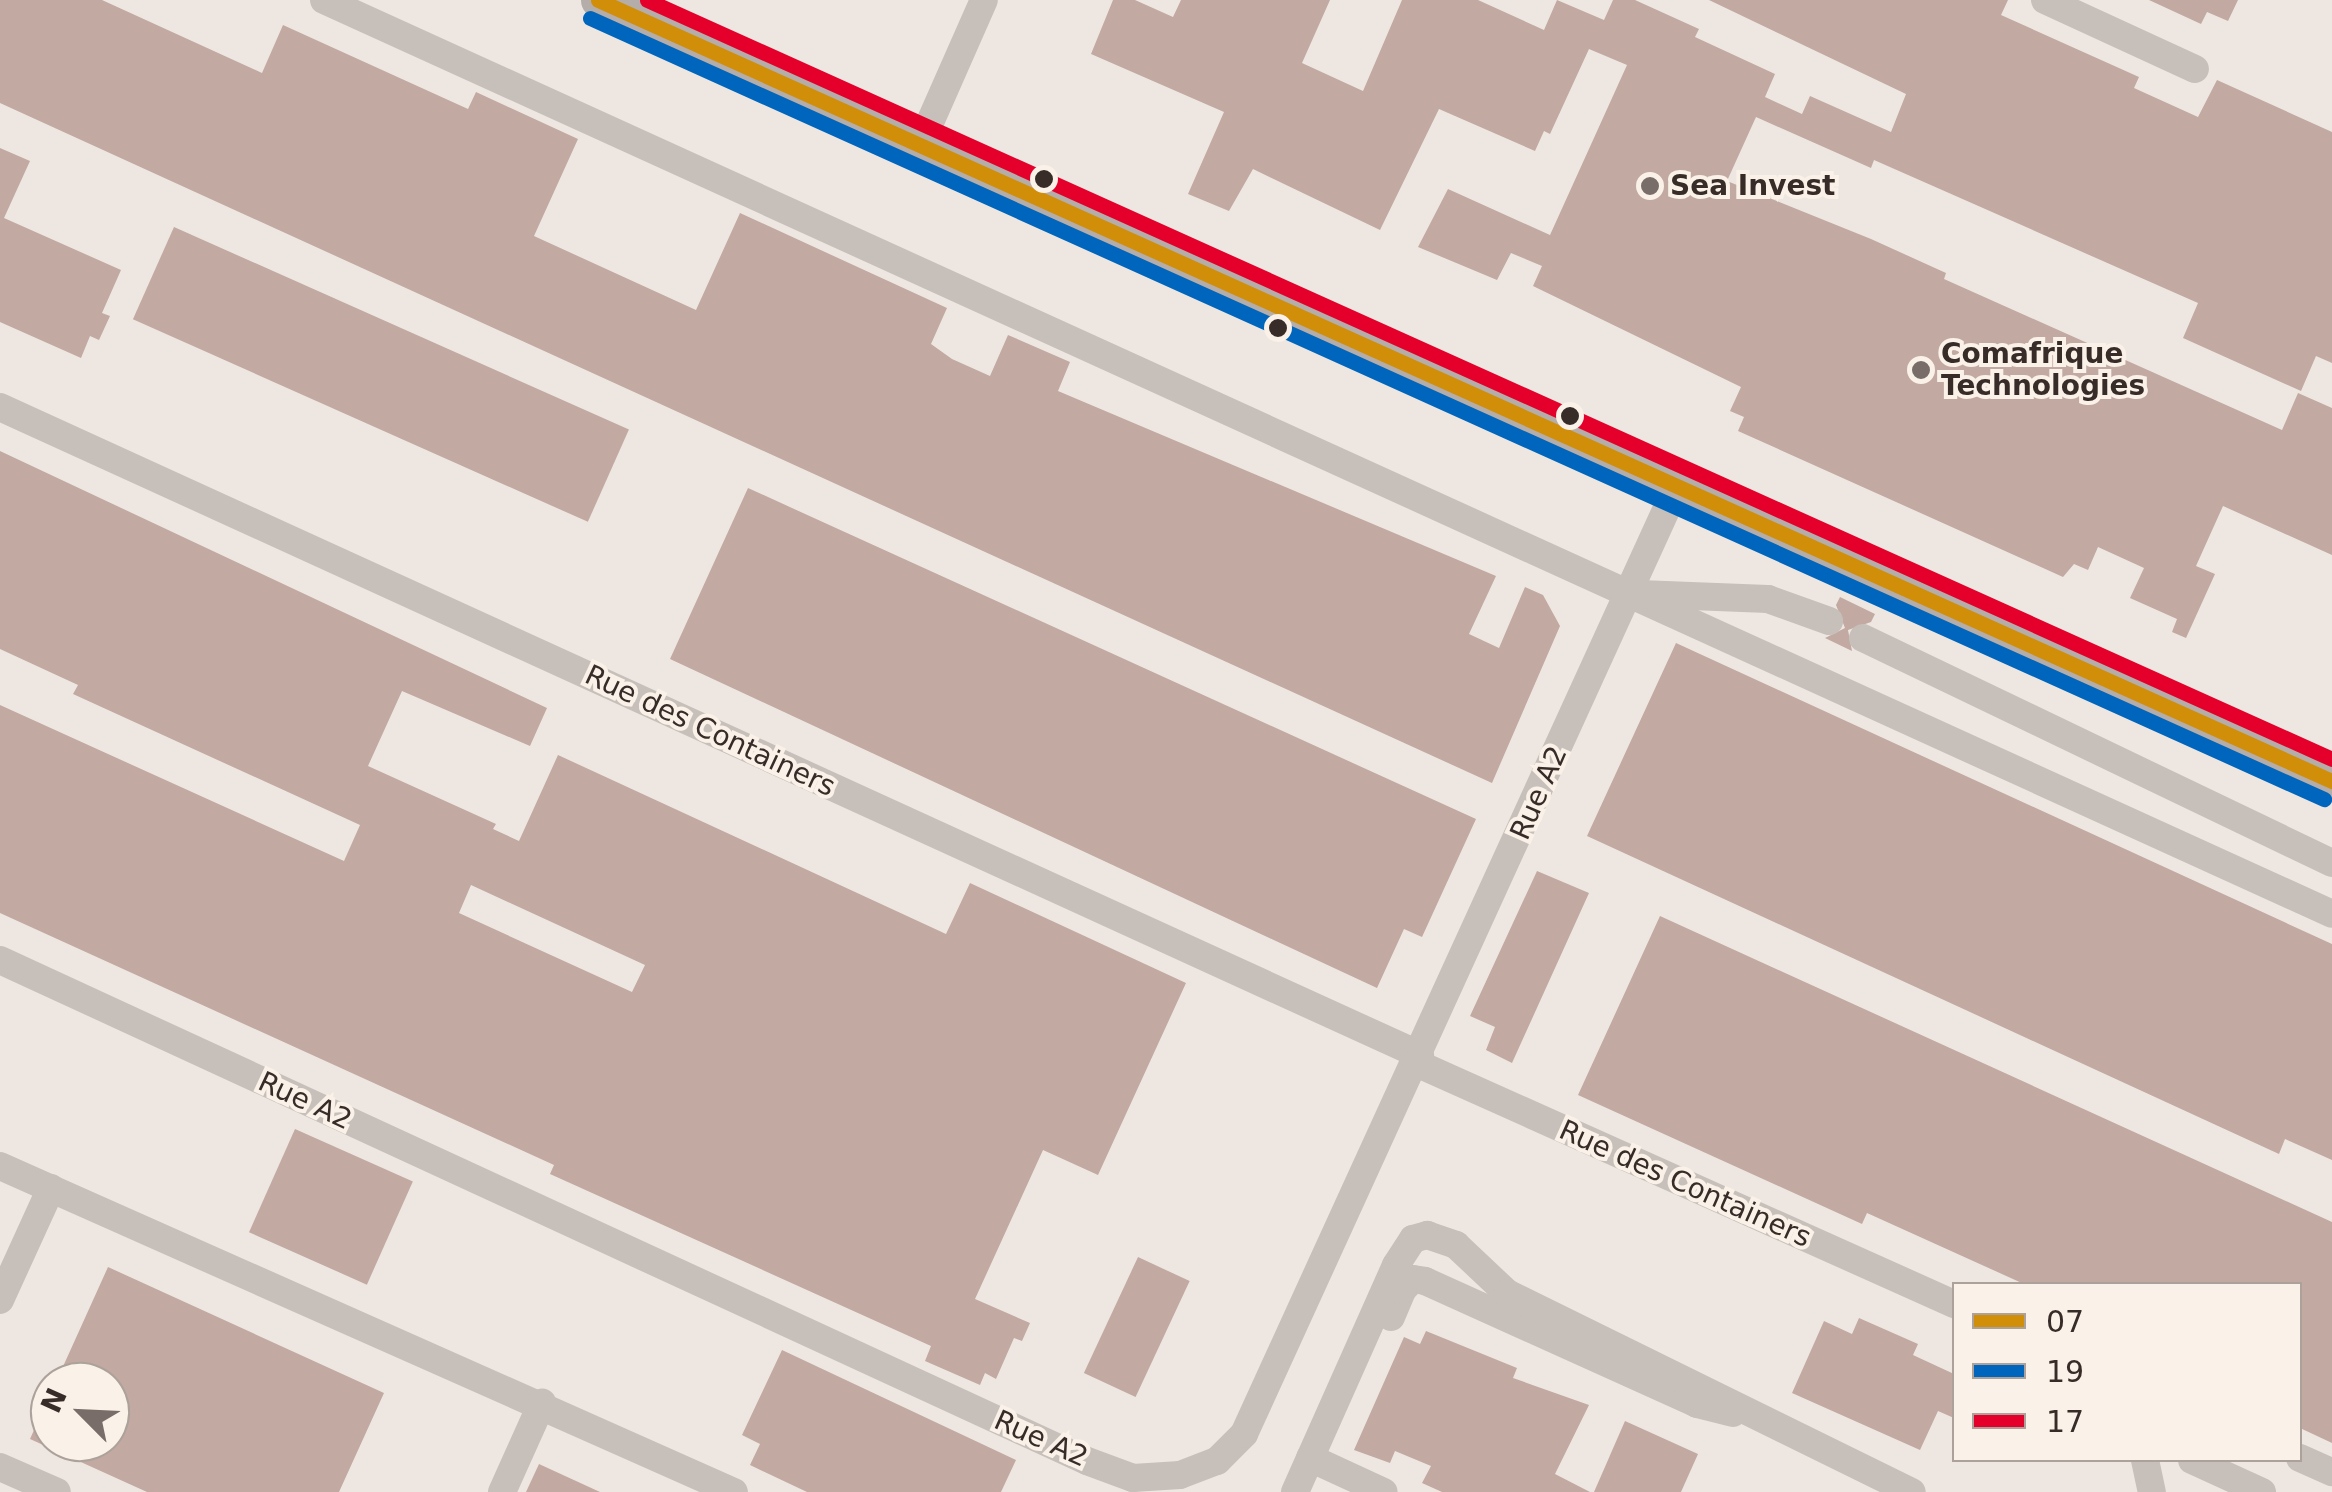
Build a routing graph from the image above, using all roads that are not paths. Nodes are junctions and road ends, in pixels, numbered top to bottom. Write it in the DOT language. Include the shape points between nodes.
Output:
graph roads {
  1 [pos="324,0"];
  2 [pos="598,0"];
  3 [pos="984,0"];
  4 [pos="2045,0"];
  5 [pos="2195,68"];
  6 [pos="920,144"];
  7 [pos="0,407"];
  8 [pos="1677,486"];
  9 [pos="1629,594"];
  10 [pos="1828,621"];
  11 [pos="1863,638"];
  12 [pos="2332,781"];
  13 [pos="2332,863"];
  14 [pos="2332,914"];
  15 [pos="0,960"];
  16 [pos="1418,1059"];
  17 [pos="0,1166"];
  18 [pos="51,1188"];
  19 [pos="0,1300"];
  20 [pos="1952,1303"];
  21 [pos="542,1403"];
  22 [pos="1749,1416"];
  23 [pos="2302,1459"];
  24 [pos="1318,1462"];
  25 [pos="2145,1462"];
  26 [pos="2196,1462"];
  27 [pos="0,1467"];
  28 [pos="2332,1472"];
  29 [pos="57,1492"];
  30 [pos="502,1492"];
  31 [pos="734,1492"];
  32 [pos="1295,1492"];
  33 [pos="1314,1492"];
  34 [pos="1384,1492"];
  35 [pos="1912,1492"];
  36 [pos="2152,1492"];
  37 [pos="2262,1492"];
  1 -- 9 [label="street"];
  2 -- 6 [label="main road"];
  3 -- 6 [label="street"];
  4 -- 5 [label="street"];
  6 -- 8 [label="main road"];
  7 -- 16 [label="street, Rue des Containers"];
  8 -- 9 [label="street, Rue A2"];
  8 -- 12 [label="main road"];
  9 -- 10 [label="street" via="1768,600"];
  9 -- 14 [label="street"];
  9 -- 16 [label="street, Rue A2"];
  11 -- 13 [label="street"];
  15 -- 16 [label="street, Rue A2" via="1133,1478 1180,1475 1216,1461 1244,1434"];
  16 -- 20 [label="street, Rue des Containers"];
  17 -- 18 [label="street"];
  18 -- 19 [label="street"];
  18 -- 21 [label="street"];
  21 -- 30 [label="street"];
  21 -- 31 [label="street"];
  22 -- 24 [label="street" via="1697,1404 1413,1278"];
  22 -- 24 [label="street" via="1706,1386 1507,1293 1456,1244 1427,1234 1413,1239 1396,1266"];
  22 -- 35 [label="street"];
  23 -- 28 [label="street"];
  24 -- 32 [label="street"];
  24 -- 33 [label="street"];
  24 -- 34 [label="street"];
  25 -- 36 [label="street"];
  26 -- 37 [label="street"];
  27 -- 29 [label="street"];
}
